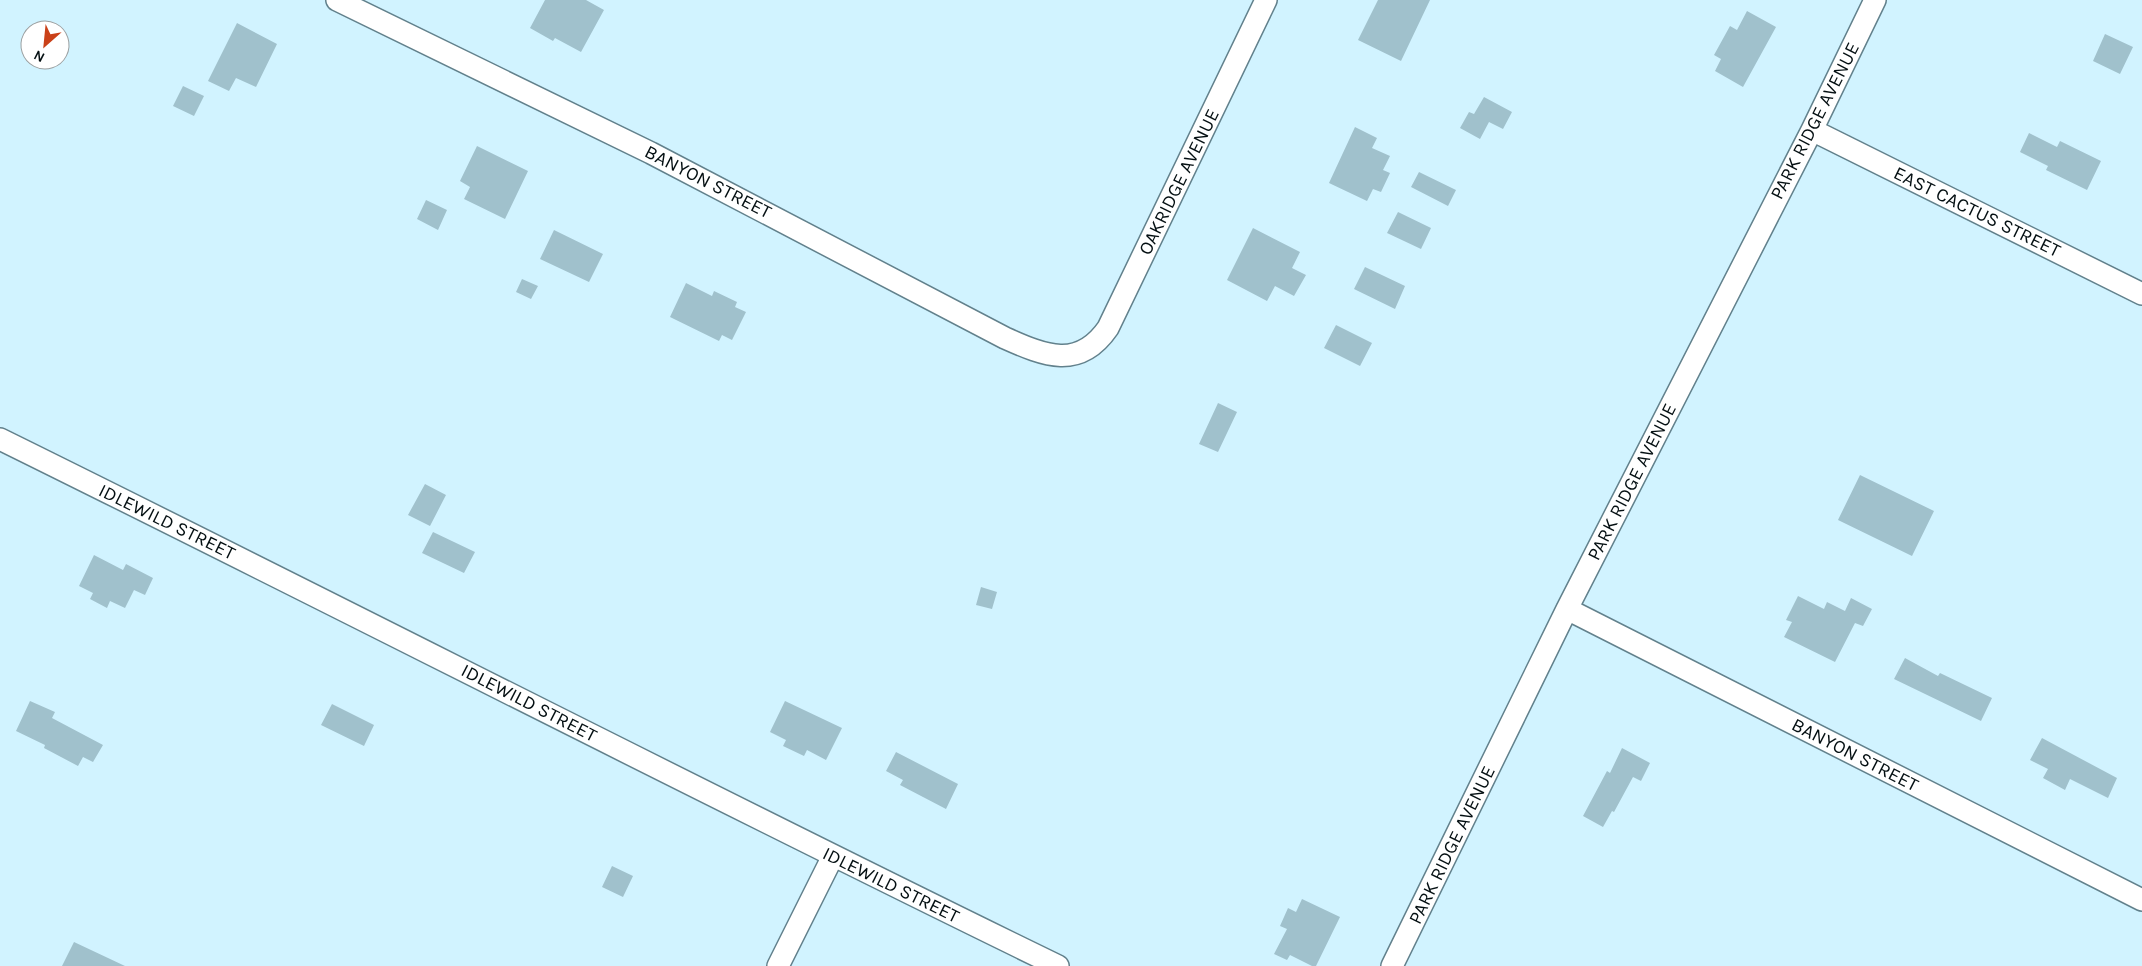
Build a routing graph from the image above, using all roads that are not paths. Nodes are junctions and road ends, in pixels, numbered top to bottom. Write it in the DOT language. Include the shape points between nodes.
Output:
graph roads {
  1 [pos="337,0"];
  2 [pos="1266,0"];
  3 [pos="1875,0"];
  4 [pos="1812,130"];
  5 [pos="2142,294"];
  6 [pos="1079,354"];
  7 [pos="0,439"];
  8 [pos="1567,609"];
  9 [pos="832,856"];
  10 [pos="2142,900"];
  11 [pos="778,966"];
  12 [pos="1058,966"];
  13 [pos="1392,966"];
  1 -- 6 [label="street, BANYON STREET" via="651,153 1005,338 1054,355"];
  2 -- 6 [label="street, OAKRIDGE AVENUE" via="1108,328 1098,342"];
  3 -- 4 [label="street, PARK RIDGE AVENUE"];
  4 -- 5 [label="street, EAST CACTUS STREET"];
  4 -- 8 [label="street, PARK RIDGE AVENUE"];
  7 -- 9 [label="street, IDLEWILD STREET"];
  8 -- 10 [label="street, BANYON STREET"];
  8 -- 13 [label="street, PARK RIDGE AVENUE"];
  9 -- 11 [label="street"];
  9 -- 12 [label="street, IDLEWILD STREET"];
}
